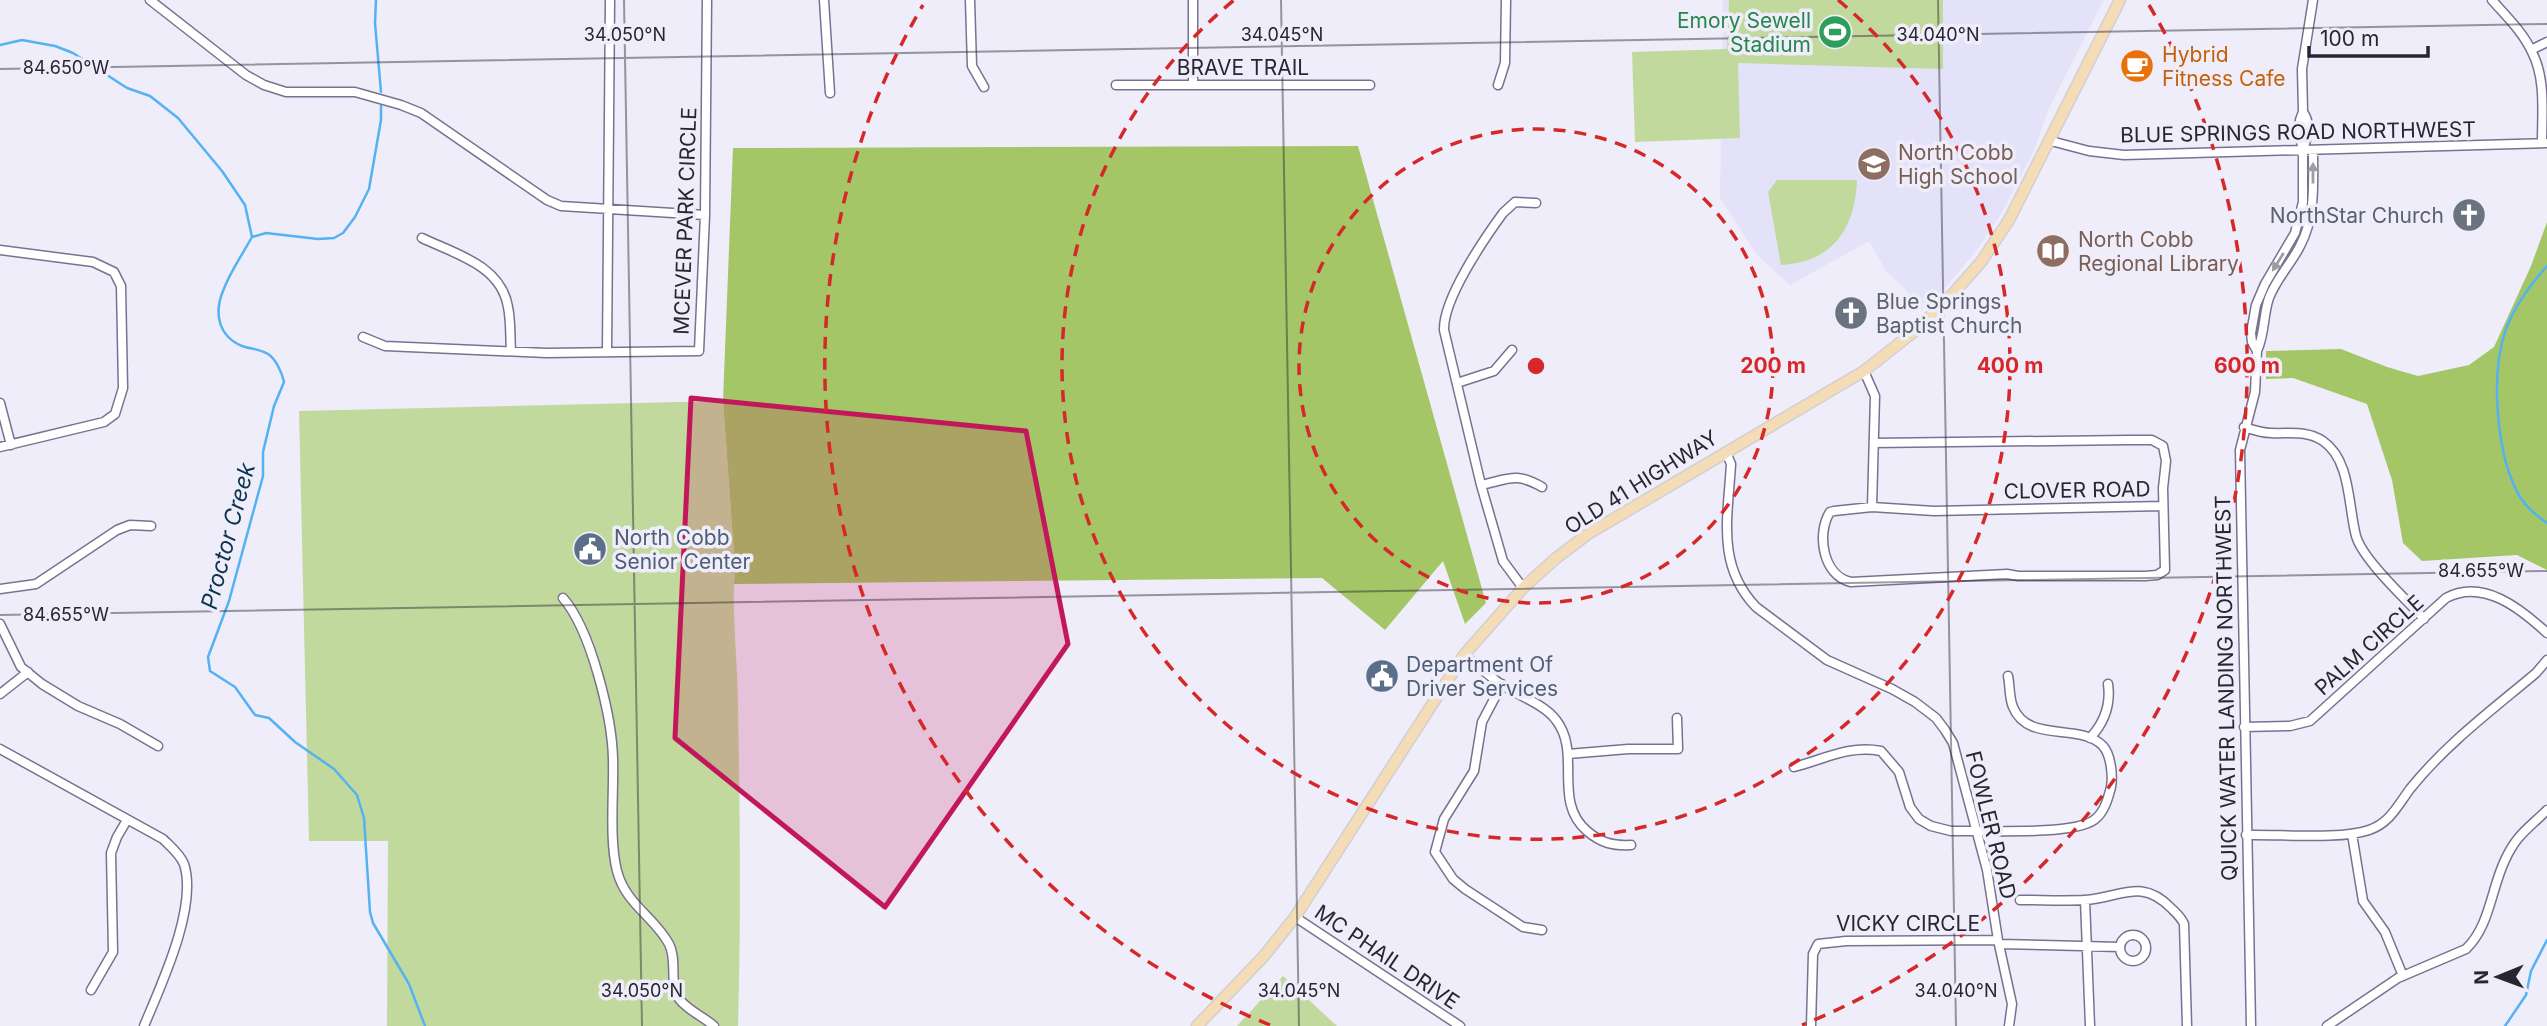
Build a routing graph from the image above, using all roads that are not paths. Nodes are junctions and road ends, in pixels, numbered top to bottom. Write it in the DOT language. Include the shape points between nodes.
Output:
graph roads {
  1 [pos="150,0"];
  2 [pos="610,0"];
  3 [pos="707,0"];
  4 [pos="824,0"];
  5 [pos="970,0"];
  6 [pos="1193,0"];
  7 [pos="1506,0"];
  8 [pos="2120,0"];
  9 [pos="2312,0"];
  10 [pos="2492,0"];
  11 [pos="2547,42"];
  12 [pos="2532,50"];
  13 [pos="1193,84"];
  14 [pos="1116,85"];
  15 [pos="1370,85"];
  16 [pos="1498,85"];
  17 [pos="984,87"];
  18 [pos="830,93"];
  19 [pos="2051,141"];
  20 [pos="2545,143"];
  21 [pos="2303,150"];
  22 [pos="2313,150"];
  23 [pos="1536,203"];
  24 [pos="609,210"];
  25 [pos="705,215"];
  26 [pos="422,238"];
  27 [pos="0,250"];
  28 [pos="363,337"];
  29 [pos="1512,350"];
  30 [pos="511,351"];
  31 [pos="2257,351"];
  32 [pos="607,352"];
  33 [pos="1864,371"];
  34 [pos="1457,383"];
  35 [pos="0,403"];
  36 [pos="2244,427"];
  37 [pos="1874,443"];
  38 [pos="11,445"];
  39 [pos="0,447"];
  40 [pos="1726,452"];
  41 [pos="1481,485"];
  42 [pos="1542,487"];
  43 [pos="2164,506"];
  44 [pos="1872,507"];
  45 [pos="150,526"];
  46 [pos="1523,588"];
  47 [pos="0,589"];
  48 [pos="564,598"];
  49 [pos="2424,618"];
  50 [pos="0,624"];
  51 [pos="2547,633"];
  52 [pos="1464,655"];
  53 [pos="2547,660"];
  54 [pos="28,672"];
  55 [pos="2008,676"];
  56 [pos="1502,684"];
  57 [pos="2108,684"];
  58 [pos="0,694"];
  59 [pos="1677,718"];
  60 [pos="2244,727"];
  61 [pos="2090,738"];
  62 [pos="158,746"];
  63 [pos="0,750"];
  64 [pos="1567,754"];
  65 [pos="1794,767"];
  66 [pos="2547,810"];
  67 [pos="127,820"];
  68 [pos="1977,830"];
  69 [pos="2353,834"];
  70 [pos="2246,835"];
  71 [pos="1631,845"];
  72 [pos="2020,900"];
  73 [pos="2085,900"];
  74 [pos="1295,917"];
  75 [pos="1542,929"];
  76 [pos="1999,942"];
  77 [pos="2087,946"];
  78 [pos="2120,947"];
  79 [pos="2403,976"];
  80 [pos="91,990"];
  81 [pos="144,1026"];
  82 [pos="714,1026"];
  83 [pos="1197,1026"];
  84 [pos="1460,1026"];
  85 [pos="1811,1026"];
  86 [pos="2010,1026"];
  87 [pos="2090,1026"];
  88 [pos="2187,1026"];
  89 [pos="2251,1026"];
  90 [pos="2327,1026"];
  1 -- 24 [label="street" via="264,85 286,92 355,92 401,105 421,113 547,201"];
  2 -- 24 [label="street"];
  3 -- 25 [label="street, MCEVER PARK CIRCLE"];
  4 -- 18 [label="street"];
  5 -- 17 [label="street" via="972,66"];
  6 -- 13 [label="street"];
  7 -- 16 [label="street" via="1505,63"];
  8 -- 19 [label="main road, OLD 41 HIGHWAY"];
  9 -- 21 [label="street, QUICK WATER LANDING NORTHWEST" via="2302,57"];
  10 -- 12 [label="street"];
  11 -- 12 [label="street"];
  12 -- 20 [label="street" via="2540,77"];
  13 -- 14 [label="street, BRAVE TRAIL"];
  13 -- 15 [label="street, BRAVE TRAIL"];
  19 -- 21 [label="street, BLUE SPRINGS ROAD NORTHWEST" via="2124,155"];
  19 -- 33 [label="main road, OLD 41 HIGHWAY" via="1981,262 1928,320"];
  20 -- 22 [label="street, BLUE SPRINGS ROAD NORTHWEST"];
  21 -- 22 [label="street, BLUE SPRINGS ROAD NORTHWEST"];
  21 -- 31 [label="street, QUICK WATER LANDING NORTHWEST, one-way" via="2301,213 2291,242 2256,305 2251,333"];
  31 -- 22 [label="street, QUICK WATER LANDING NORTHWEST, one-way" via="2270,295 2308,227 2314,195"];
  23 -- 34 [label="street" via="1515,202 1503,213 1447,306 1444,331"];
  24 -- 25 [label="street"];
  24 -- 32 [label="street"];
  25 -- 32 [label="street, MCEVER PARK CIRCLE" via="699,351"];
  26 -- 30 [label="street" via="497,278 508,307"];
  27 -- 38 [label="street" via="102,265 114,272 121,286 124,388 115,414 104,422"];
  28 -- 30 [label="street, MCEVER PARK CIRCLE" via="385,346"];
  29 -- 34 [label="street" via="1494,371"];
  30 -- 32 [label="street, MCEVER PARK CIRCLE"];
  31 -- 36 [label="street, QUICK WATER LANDING NORTHWEST" via="2255,392"];
  33 -- 37 [label="street" via="1875,396"];
  33 -- 40 [label="main road, OLD 41 HIGHWAY"];
  34 -- 41 [label="street"];
  35 -- 38 [label="street"];
  36 -- 49 [label="street" via="2268,433 2301,432 2331,449 2342,465 2357,539"];
  36 -- 60 [label="street, QUICK WATER LANDING NORTHWEST" via="2239,467"];
  37 -- 43 [label="street, CLOVER ROAD" via="2152,440 2165,452"];
  37 -- 44 [label="street"];
  38 -- 39 [label="street"];
  40 -- 46 [label="main road, OLD 41 HIGHWAY" via="1588,534"];
  40 -- 68 [label="street, FOWLER ROAD" via="1731,464 1727,549 1732,572 1746,596 1827,660 1892,689 1936,718 1953,743"];
  41 -- 42 [label="street" via="1518,477"];
  41 -- 46 [label="street" via="1503,561"];
  43 -- 44 [label="street, CLOVER ROAD" via="1934,511"];
  43 -- 44 [label="street, CLOVER ROAD" via="2165,570 2157,575 1843,580 1826,557 1827,516 1842,509"];
  45 -- 47 [label="street" via="117,530 36,584"];
  46 -- 52 [label="main road, OLD 41 HIGHWAY"];
  48 -- 82 [label="street" via="586,641 609,723 620,881 671,948 681,1002"];
  49 -- 51 [label="street, PALM CIRCLE" via="2446,598 2468,591 2523,610"];
  49 -- 60 [label="street, PALM CIRCLE" via="2310,721"];
  50 -- 54 [label="street" via="21,667"];
  52 -- 56 [label="street"];
  52 -- 74 [label="main road, OLD 41 HIGHWAY"];
  53 -- 69 [label="street" via="2439,754 2396,812 2372,829"];
  54 -- 58 [label="street"];
  54 -- 62 [label="street" via="78,706"];
  55 -- 61 [label="street" via="2013,708 2030,725"];
  56 -- 64 [label="street" via="1552,716 1565,736"];
  56 -- 75 [label="street" via="1482,722 1474,771 1444,819 1435,852 1465,888 1523,927"];
  57 -- 61 [label="street" via="2105,720"];
  59 -- 64 [label="street" via="1678,749"];
  60 -- 70 [label="street, QUICK WATER LANDING NORTHWEST"];
  61 -- 68 [label="street" via="2105,748 2112,783 2096,819 2076,827"];
  63 -- 67 [label="street"];
  64 -- 71 [label="street" via="1568,794 1576,820 1600,841"];
  65 -- 68 [label="street" via="1854,748 1881,751 1899,772 1910,807 1919,819 1951,831"];
  66 -- 79 [label="street" via="2521,832 2506,856 2480,933 2472,943"];
  67 -- 80 [label="street" via="111,853 113,952"];
  67 -- 81 [label="street" via="163,839 183,862 186,875 177,937"];
  68 -- 76 [label="street, FOWLER ROAD"];
  69 -- 70 [label="street"];
  69 -- 79 [label="street" via="2363,901 2385,932"];
  70 -- 89 [label="street, QUICK WATER LANDING NORTHWEST"];
  72 -- 73 [label="street"];
  73 -- 77 [label="street"];
  73 -- 88 [label="street" via="2119,893 2154,893 2182,919"];
  74 -- 83 [label="main road, OLD 41 HIGHWAY"];
  74 -- 84 [label="street, MC PHAIL DRIVE"];
  76 -- 77 [label="street"];
  76 -- 85 [label="street, VICKY CIRCLE" via="1818,944 1813,954"];
  76 -- 86 [label="street, FOWLER ROAD" via="2012,1004"];
  77 -- 78 [label="street"];
  77 -- 87 [label="street"];
  79 -- 90 [label="street"];
}
